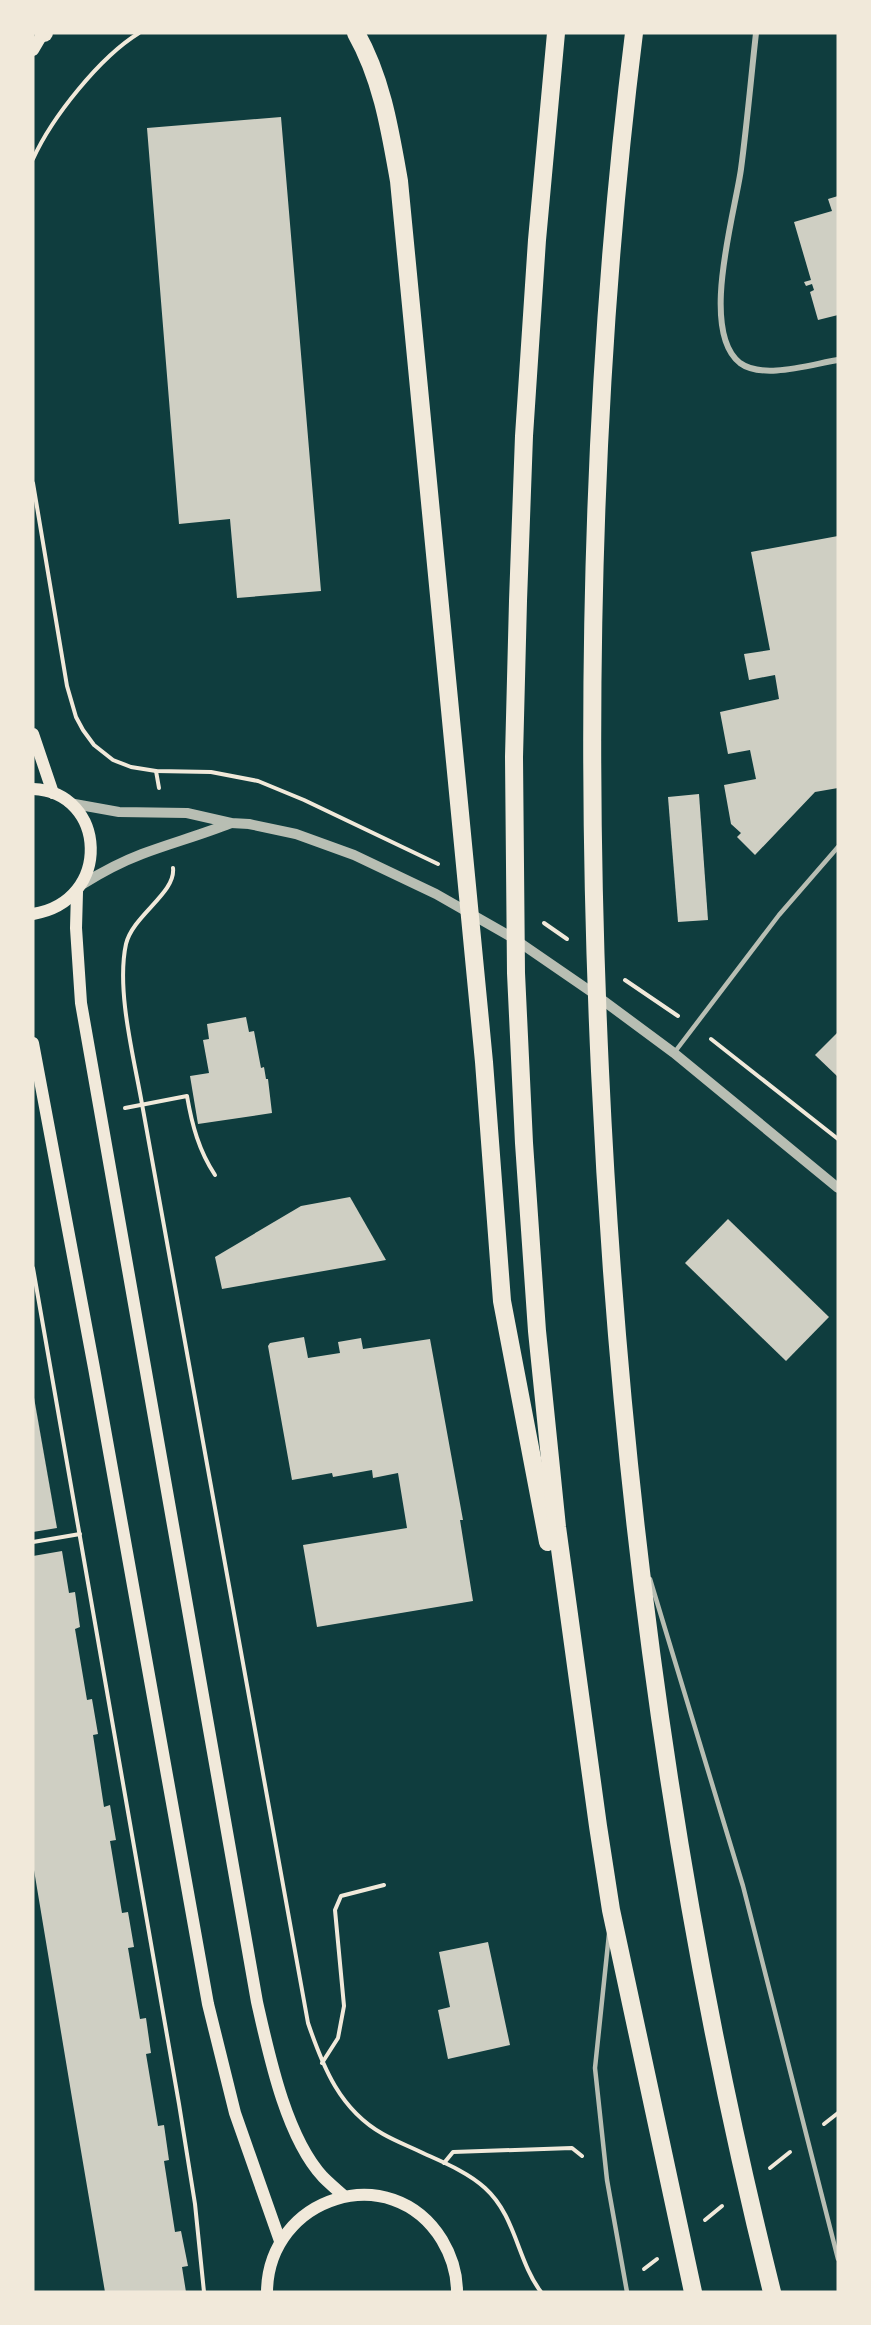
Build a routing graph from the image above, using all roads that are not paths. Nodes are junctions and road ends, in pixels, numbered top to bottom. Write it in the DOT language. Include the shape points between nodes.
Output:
graph roads {
  1 [pos="43,33"];
  2 [pos="356,33"];
  3 [pos="556,33"];
  4 [pos="634,33"];
  5 [pos="756,33"];
  6 [pos="33,50"];
  7 [pos="838,360"];
  8 [pos="33,734"];
  9 [pos="33,789"];
  10 [pos="53,793"];
  11 [pos="69,803"];
  12 [pos="231,823"];
  13 [pos="838,847"];
  14 [pos="80,888"];
  15 [pos="33,914"];
  16 [pos="33,1043"];
  17 [pos="674,1053"];
  18 [pos="838,1188"];
  19 [pos="636,1531"];
  20 [pos="585,1737"];
  21 [pos="611,1910"];
  22 [pos="344,2196"];
  23 [pos="280,2241"];
  24 [pos="838,2259"];
  25 [pos="267,2292"];
  26 [pos="457,2292"];
  27 [pos="627,2292"];
  28 [pos="693,2292"];
  29 [pos="772,2292"];
  1 -- 6 [label="main road"];
  2 -- 20 [label="highway" via="378,80 399,181 483,1050 502,1301"];
  3 -- 20 [label="highway" via="524,436 514,757 516,974 537,1331 557,1527"];
  4 -- 19 [label="highway" via="610,270 593,598 591,763 594,954 604,1167 619,1372"];
  5 -- 7 [label="street" via="721,288 723,335 731,353 751,369 774,371"];
  8 -- 10 [label="main road"];
  9 -- 10 [label="main road"];
  10 -- 11 [label="main road"];
  11 -- 12 [label="street" via="119,812 187,813"];
  11 -- 14 [label="main road" via="81,816 92,850 90,867"];
  12 -- 14 [label="street" via="140,854"];
  12 -- 17 [label="street" via="296,834 354,855 436,894 553,964"];
  13 -- 17 [label="lane" via="779,915"];
  14 -- 15 [label="main road" via="65,903"];
  14 -- 22 [label="main road" via="76,928 81,1003 257,2002 293,2126 322,2176"];
  16 -- 23 [label="main road" via="208,2004 235,2113"];
  17 -- 18 [label="street"];
  19 -- 24 [label="lane" via="743,1886"];
  19 -- 29 [label="highway" via="670,1790 692,1921 742,2173"];
  20 -- 21 [label="highway"];
  21 -- 27 [label="lane" via="595,2068 607,2180"];
  21 -- 28 [label="highway"];
  22 -- 23 [label="main road" via="307,2212"];
  22 -- 26 [label="main road" via="385,2197 421,2216 447,2248"];
  23 -- 25 [label="main road" via="267,2278"];
}
